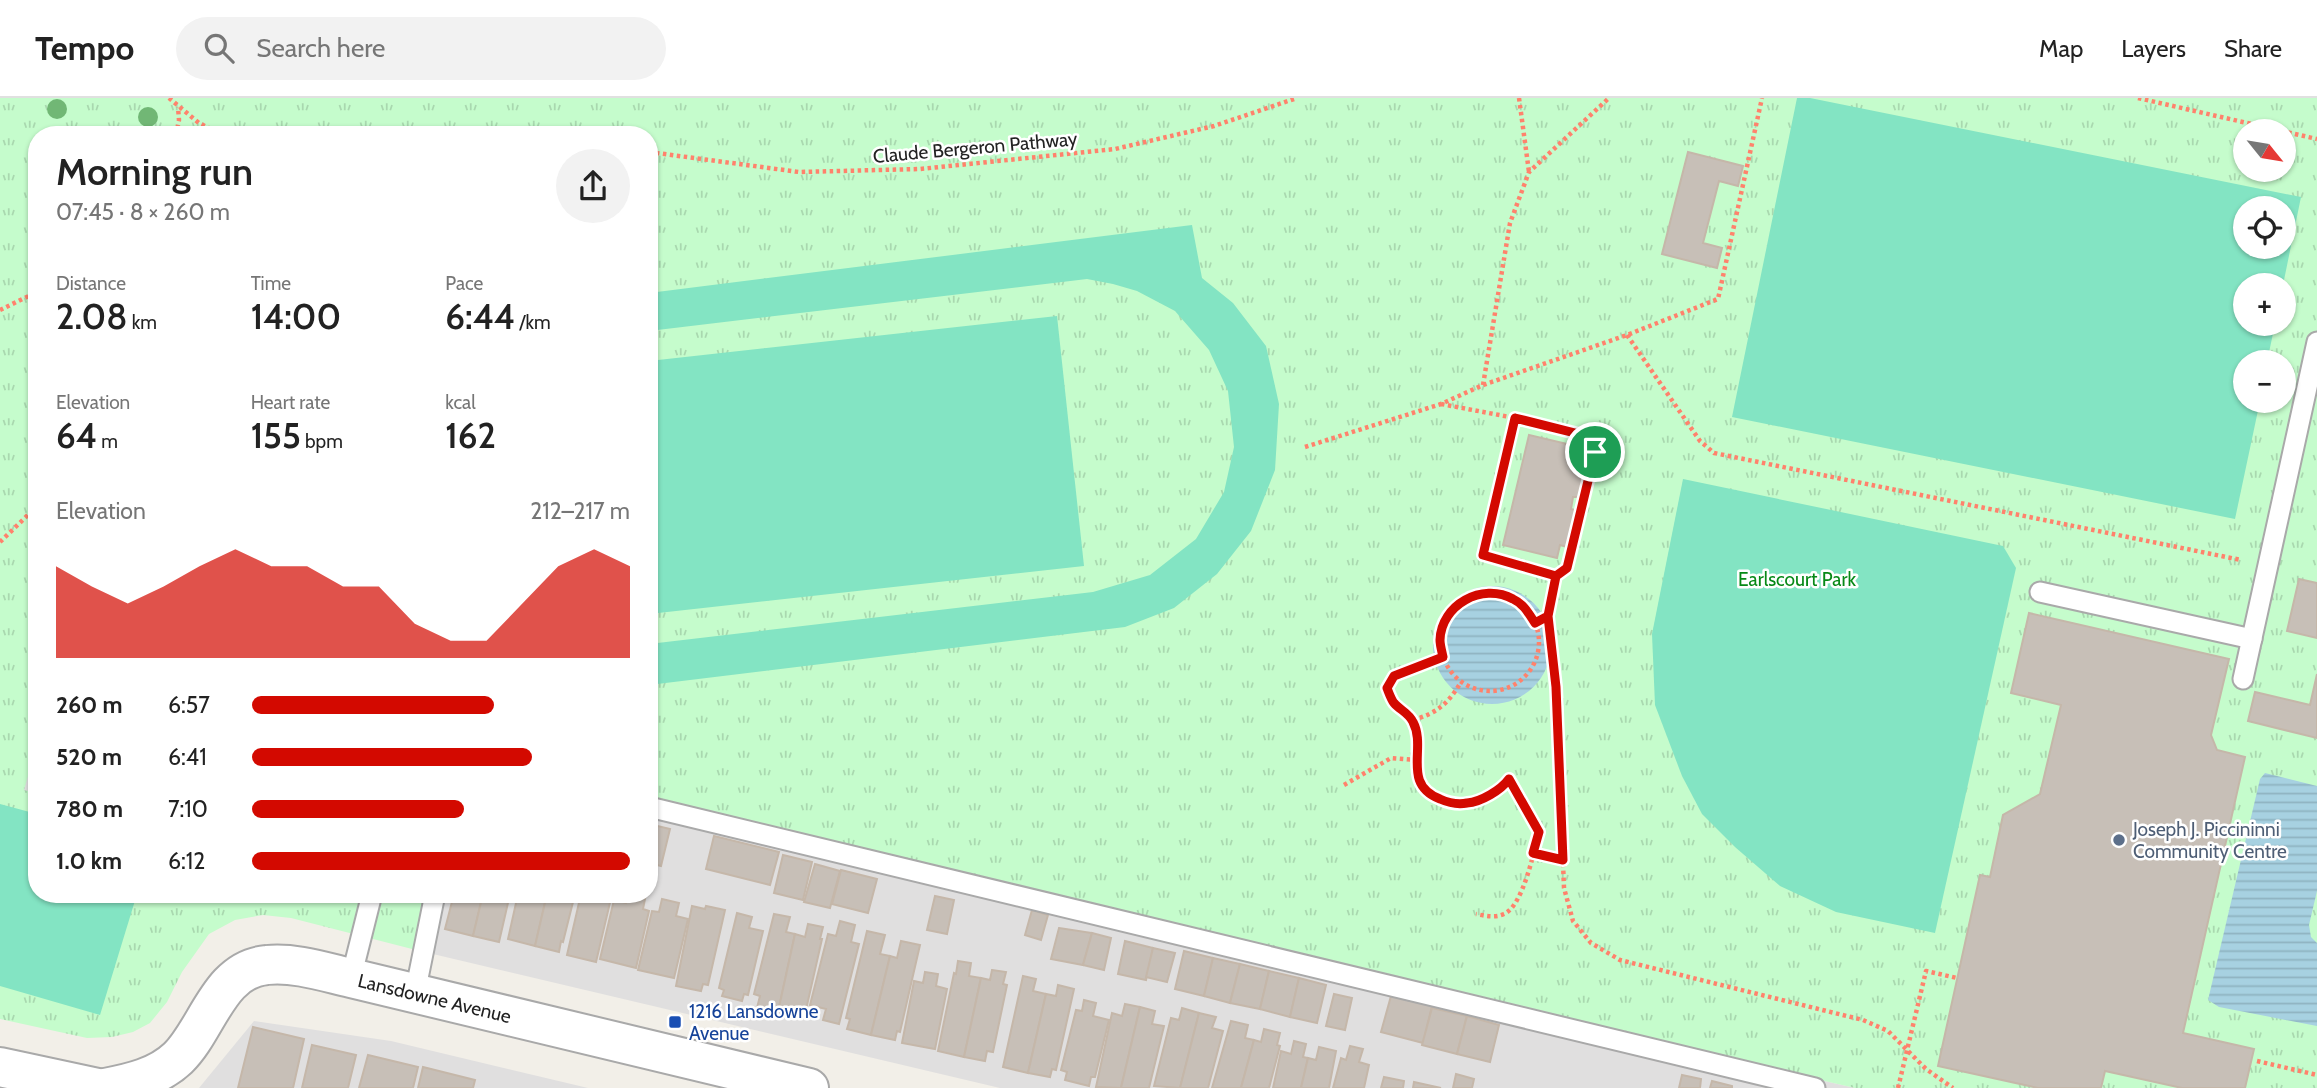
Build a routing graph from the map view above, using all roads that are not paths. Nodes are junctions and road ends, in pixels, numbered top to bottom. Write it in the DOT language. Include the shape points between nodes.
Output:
graph roads {
  1 [pos="2317,342"];
  2 [pos="2040,592"];
  3 [pos="2252,639"];
  4 [pos="2244,678"];
  5 [pos="658,809"];
  6 [pos="370,903"];
  7 [pos="433,903"];
  8 [pos="351,978"];
  9 [pos="415,993"];
  10 [pos="0,1067"];
  11 [pos="98,1088"];
  12 [pos="105,1088"];
  13 [pos="809,1088"];
  14 [pos="1815,1088"];
  1 -- 3 [label="lane"];
  2 -- 3 [label="lane"];
  3 -- 4 [label="lane"];
  5 -- 14 [label="lane"];
  6 -- 8 [label="lane"];
  7 -- 9 [label="lane"];
  8 -- 9 [label="street, Lansdowne Avenue"];
  8 -- 12 [label="street, Lansdowne Avenue" via="265,964 238,974 177,1059 138,1082"];
  9 -- 13 [label="street, Lansdowne Avenue"];
  10 -- 11 [label="street"];
}
